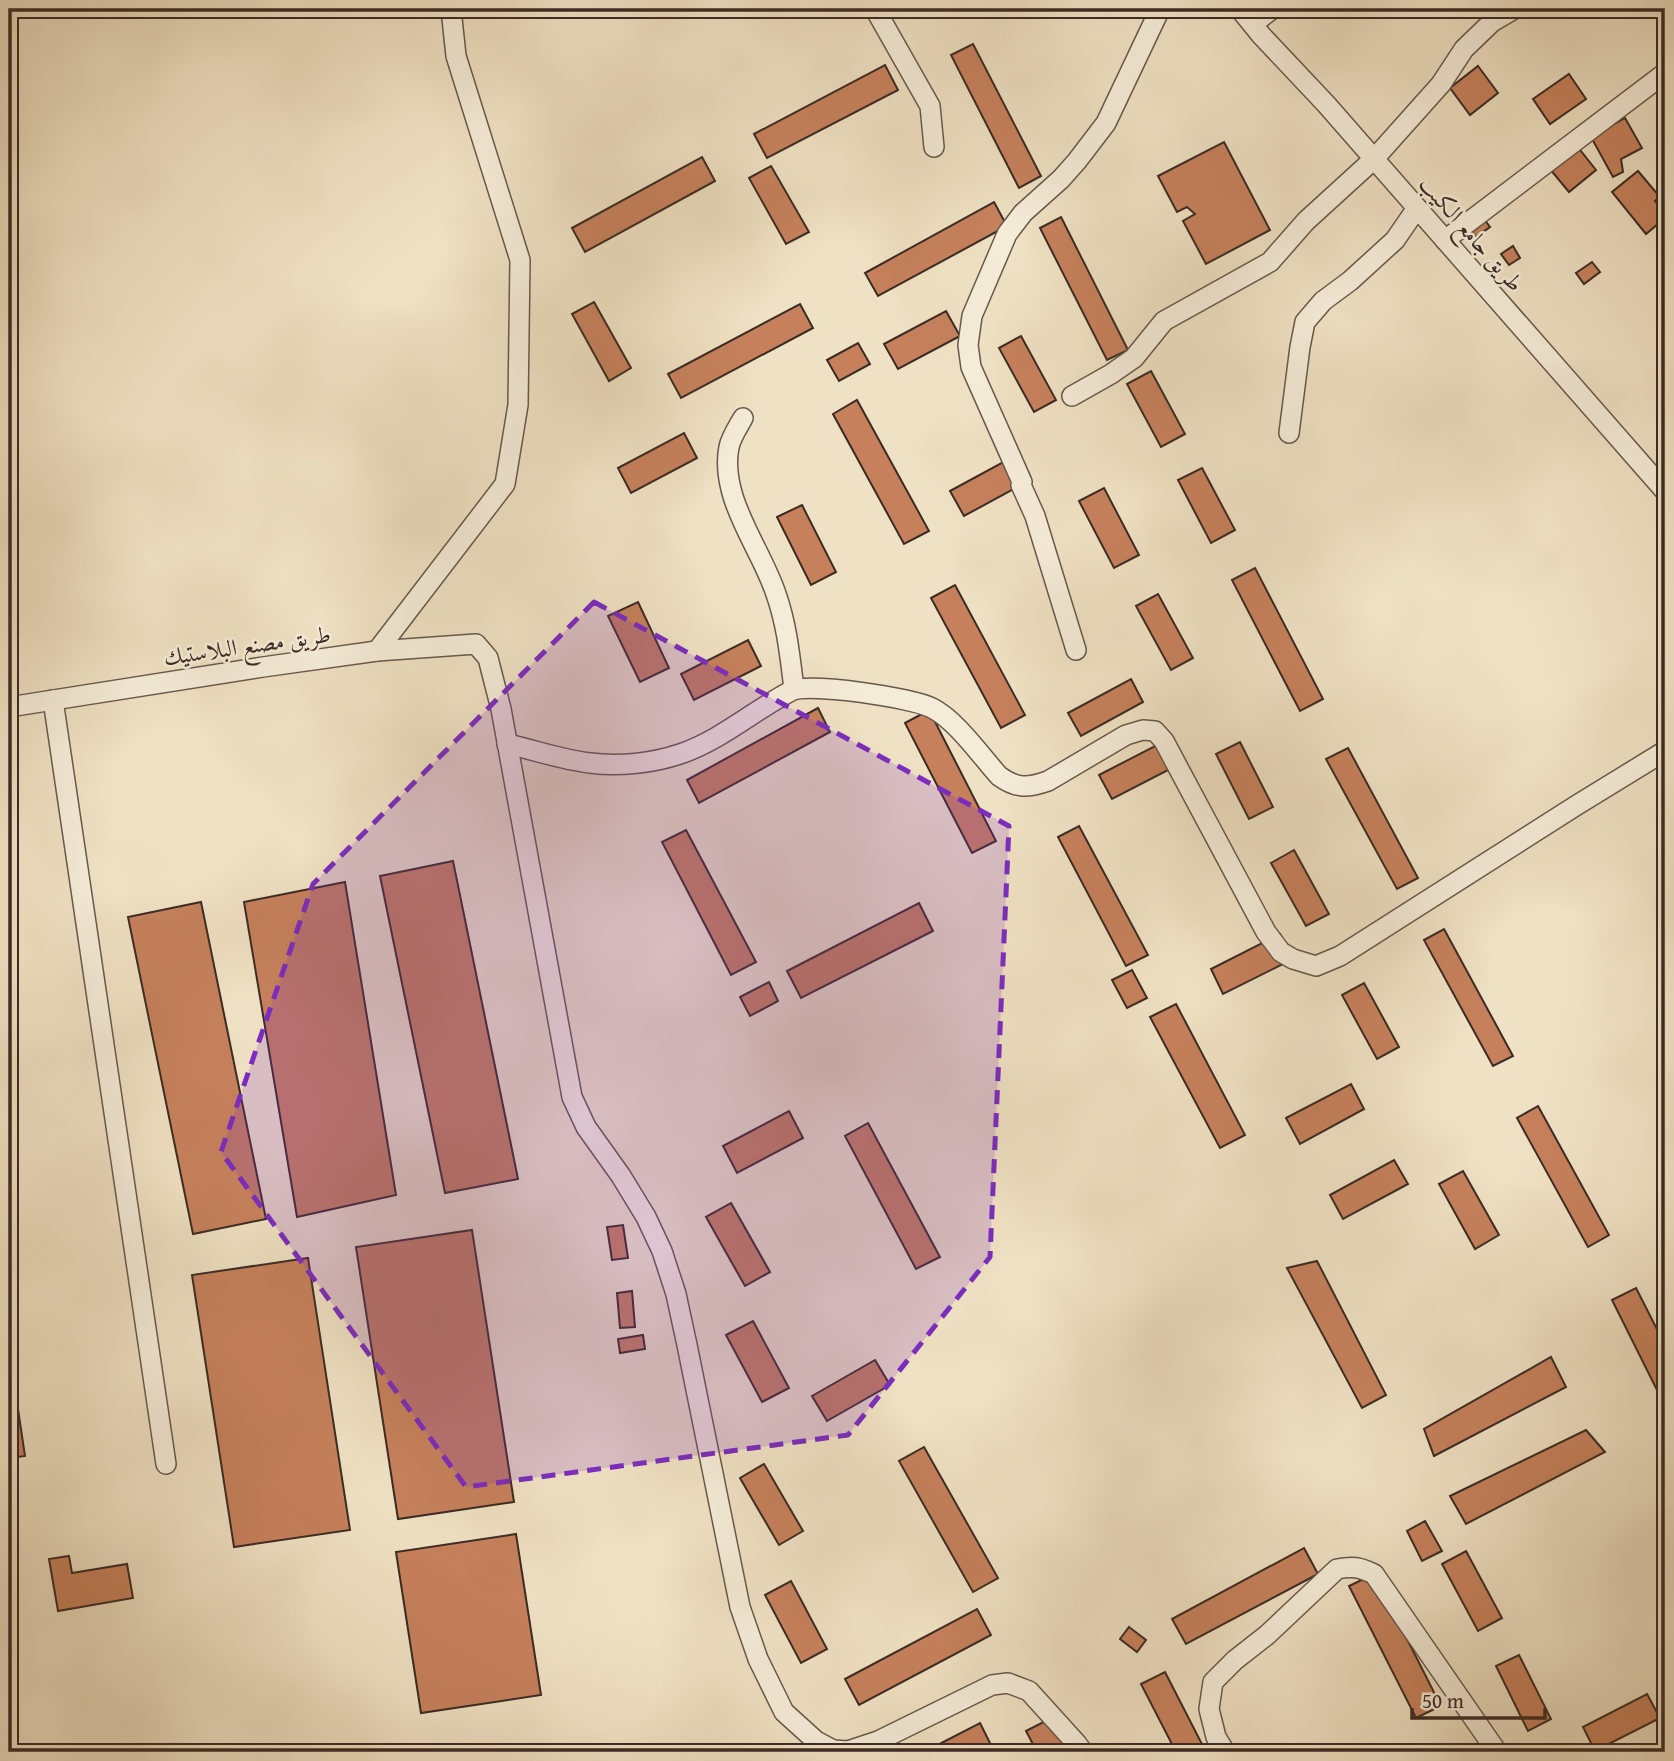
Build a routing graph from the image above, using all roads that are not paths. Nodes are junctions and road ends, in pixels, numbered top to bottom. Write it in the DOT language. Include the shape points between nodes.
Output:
graph roads {
  1 [pos="451,9"];
  2 [pos="875,9"];
  3 [pos="1160,9"];
  4 [pos="1240,9"];
  5 [pos="1272,9"];
  6 [pos="1514,9"];
  7 [pos="1253,24"];
  8 [pos="1665,73"];
  9 [pos="934,147"];
  10 [pos="1374,159"];
  11 [pos="1417,208"];
  12 [pos="1445,240"];
  13 [pos="1072,396"];
  14 [pos="743,418"];
  15 [pos="1289,433"];
  16 [pos="1665,490"];
  17 [pos="377,650"];
  18 [pos="1076,650"];
  19 [pos="794,689"];
  20 [pos="53,700"];
  21 [pos="9,707"];
  22 [pos="507,744"];
  23 [pos="1665,751"];
  24 [pos="166,1464"];
  25 [pos="1083,1752"];
  26 [pos="1225,1752"];
  27 [pos="1497,1752"];
  1 -- 17 [label="street" via="457,56 520,260 518,405 505,484"];
  2 -- 9 [label="street" via="930,107"];
  3 -- 18 [label="street" via="1106,122 1077,161 1007,234 972,316 969,336 971,367 1035,516"];
  4 -- 7 [label="street, طريق جامع الكيب"];
  5 -- 7 [label="street"];
  6 -- 10 [label="street" via="1492,22 1464,49 1441,84"];
  7 -- 10 [label="street, طريق جامع الكيب"];
  8 -- 12 [label="street"];
  10 -- 11 [label="street, طريق جامع الكيب"];
  10 -- 13 [label="street" via="1306,221 1270,262 1164,321 1134,358"];
  11 -- 12 [label="street, طريق جامع الكيب"];
  11 -- 15 [label="street" via="1395,240 1305,322"];
  12 -- 16 [label="street, طريق جامع الكيب"];
  14 -- 19 [label="street" via="729,446 727,474 742,519 776,591"];
  17 -- 20 [label="street, طريق مصنع البلاستيك"];
  17 -- 22 [label="street, طريق مصنع البلاستيك" via="476,644 488,658"];
  19 -- 22 [label="street" via="707,743 649,761 591,763"];
  19 -- 23 [label="street" via="829,689 933,708 950,720 999,776 1023,787 1048,781 1126,735 1155,731 1266,932 1281,952 1315,966 1340,957"];
  20 -- 21 [label="street, طريق مصنع البلاستيك"];
  20 -- 24 [label="street"];
  22 -- 25 [label="street" via="572,1097 662,1251 685,1332 740,1607 784,1712 816,1741 833,1750 848,1751 992,1685 1008,1683 1029,1691"];
  26 -- 27 [label="street" via="1209,1709 1213,1682 1337,1569 1360,1567 1374,1574"];
}
